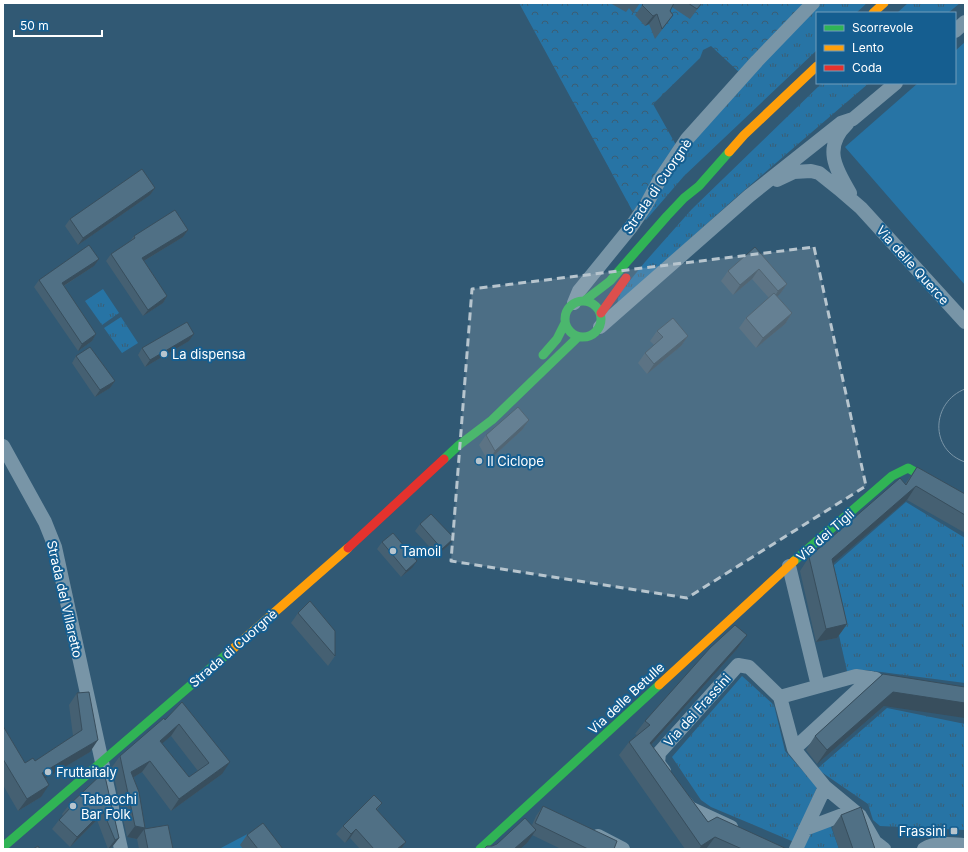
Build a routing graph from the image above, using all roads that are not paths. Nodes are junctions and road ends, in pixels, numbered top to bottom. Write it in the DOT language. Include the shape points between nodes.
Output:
graph roads {
  1 [pos="813,3"];
  2 [pos="884,3"];
  3 [pos="874,12"];
  4 [pos="965,22"];
  5 [pos="956,30"];
  6 [pos="816,67"];
  7 [pos="895,84"];
  8 [pos="853,119"];
  9 [pos="699,186"];
  10 [pos="749,196"];
  11 [pos="860,208"];
  12 [pos="579,302"];
  13 [pos="600,320"];
  14 [pos="965,322"];
  15 [pos="565,323"];
  16 [pos="578,337"];
  17 [pos="537,361"];
  18 [pos="486,412"];
  19 [pos="459,445"];
  20 [pos="3,446"];
  21 [pos="965,500"];
  22 [pos="789,566"];
  23 [pos="871,678"];
  24 [pos="886,681"];
  25 [pos="818,686"];
  26 [pos="780,697"];
  27 [pos="794,749"];
  28 [pos="102,762"];
  29 [pos="672,782"];
  30 [pos="825,787"];
  31 [pos="681,795"];
  32 [pos="529,804"];
  33 [pos="543,811"];
  34 [pos="854,811"];
  35 [pos="805,829"];
  36 [pos="585,830"];
  37 [pos="740,832"];
  38 [pos="965,844"];
  39 [pos="3,847"];
  40 [pos="121,849"];
  41 [pos="480,849"];
  42 [pos="623,849"];
  43 [pos="796,849"];
  44 [pos="884,849"];
  45 [pos="924,849"];
  1 -- 12 [label="street, Strada di Cuorgnè" via="687,139 631,227 579,291"];
  2 -- 3 [label="main road"];
  4 -- 5 [label="street"];
  6 -- 9 [label="main road, Strada di Cuorgnè" via="744,135"];
  7 -- 8 [label="street"];
  8 -- 10 [label="street" via="840,123"];
  8 -- 11 [label="street, Via delle Querce" via="836,138 832,151 841,179"];
  9 -- 12 [label="main road, Strada di Cuorgnè" via="667,216 610,281"];
  9 -- 13 [label="main road, Strada di Cuorgnè" via="689,204 636,265"];
  10 -- 11 [label="street, Via delle Querce" via="782,176 811,171 819,173"];
  10 -- 13 [label="street"];
  11 -- 14 [label="street, Via delle Querce"];
  12 -- 13 [label="main road" via="595,305"];
  12 -- 15 [label="main road" via="566,311"];
  13 -- 16 [label="main road" via="596,333"];
  15 -- 16 [label="main road" via="570,332"];
  15 -- 17 [label="main road" via="554,344"];
  16 -- 19 [label="main road, Strada di Cuorgnè" via="492,420"];
  18 -- 19 [label="main road, Strada di Cuorgnè"];
  19 -- 28 [label="main road, Strada di Cuorgnè" via="374,525"];
  20 -- 28 [label="street, Strada del Villaretto" via="44,522 55,548"];
  21 -- 22 [label="main road, Via dei Tigli" via="908,468 892,476"];
  22 -- 25 [label="street, Via dei Tigli"];
  22 -- 32 [label="main road, Via delle Betulle"];
  23 -- 24 [label="street"];
  23 -- 25 [label="street" via="856,676"];
  23 -- 27 [label="street"];
  25 -- 26 [label="street"];
  26 -- 27 [label="street"];
  26 -- 29 [label="street, Via dei Frassini" via="749,667 738,665 659,753 658,763"];
  27 -- 30 [label="street"];
  28 -- 39 [label="main road, Strada di Cuorgnè"];
  28 -- 40 [label="street, Strada del Villaretto"];
  30 -- 34 [label="street"];
  30 -- 35 [label="street"];
  31 -- 37 [label="street" via="690,808"];
  32 -- 33 [label="street"];
  32 -- 41 [label="main road, Via delle Betulle"];
  34 -- 35 [label="street"];
  34 -- 44 [label="street" via="860,816 875,842"];
  35 -- 43 [label="street"];
  36 -- 42 [label="street"];
  38 -- 45 [label="street" via="946,843 930,845"];
}
